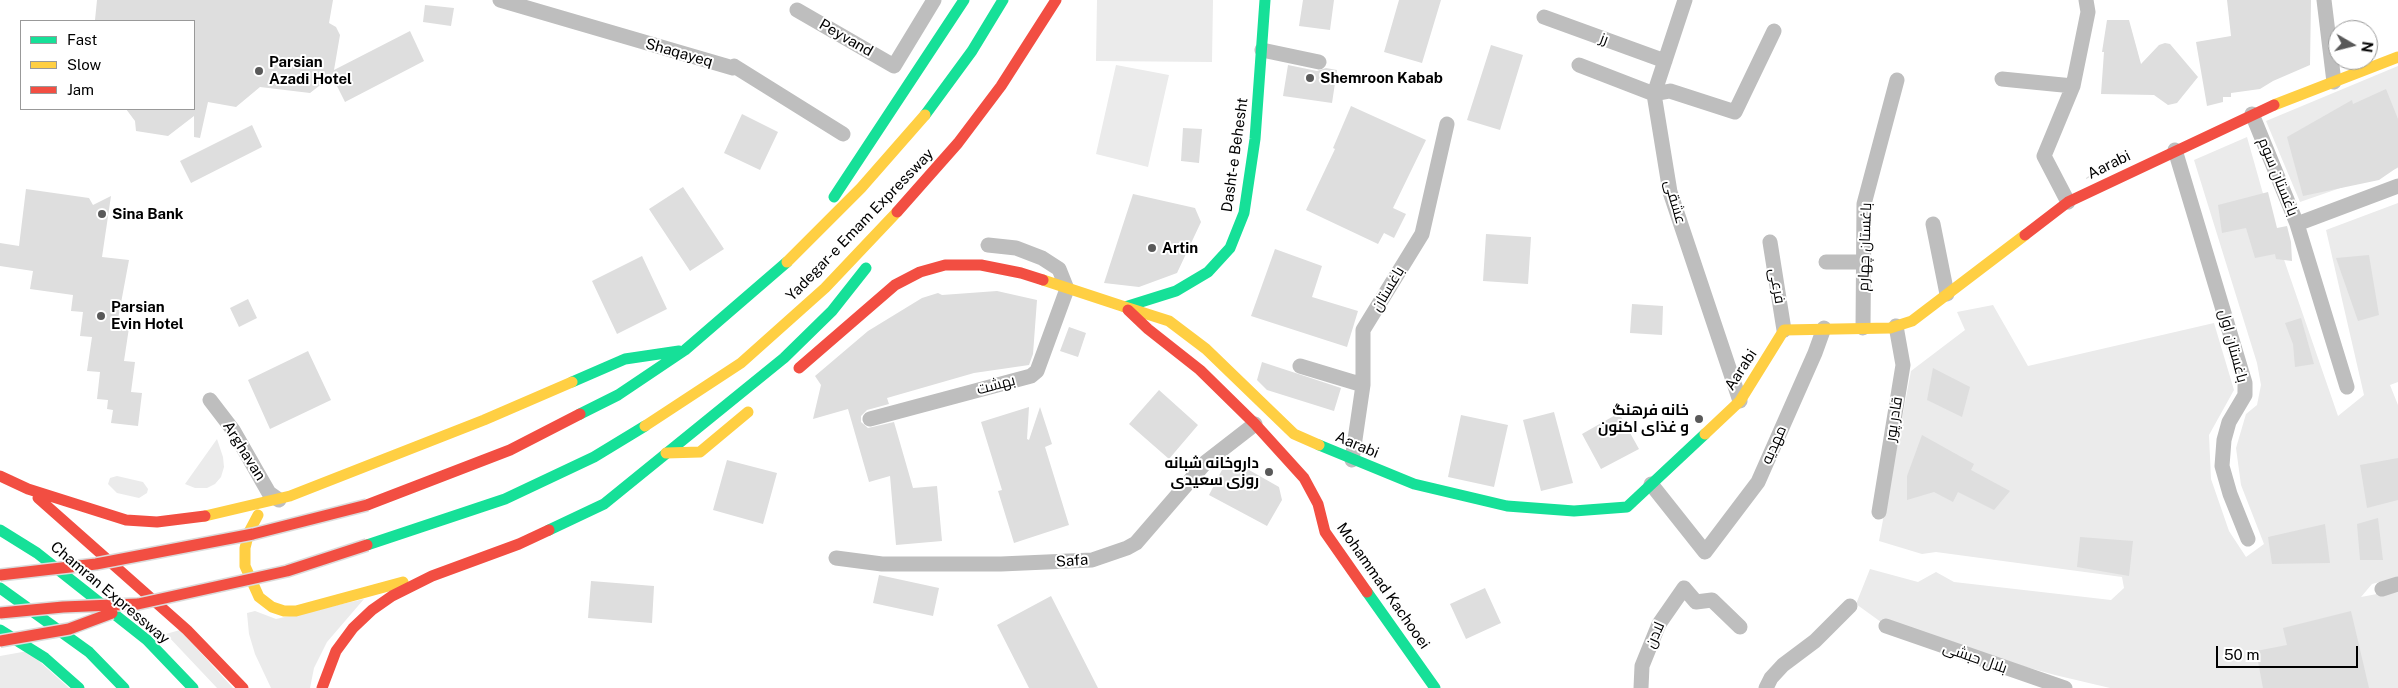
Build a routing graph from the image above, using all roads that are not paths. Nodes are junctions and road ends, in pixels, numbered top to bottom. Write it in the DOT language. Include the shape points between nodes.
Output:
graph roads {
  1 [pos="500,0"];
  2 [pos="934,0"];
  3 [pos="964,0"];
  4 [pos="1003,0"];
  5 [pos="1056,0"];
  6 [pos="1265,0"];
  7 [pos="1685,0"];
  8 [pos="2086,0"];
  9 [pos="2324,0"];
  10 [pos="797,10"];
  11 [pos="1544,17"];
  12 [pos="1774,31"];
  13 [pos="1262,50"];
  14 [pos="2398,57"];
  15 [pos="1319,62"];
  16 [pos="1665,62"];
  17 [pos="1579,65"];
  18 [pos="2002,79"];
  19 [pos="1897,80"];
  20 [pos="2334,82"];
  21 [pos="2073,86"];
  22 [pos="1654,94"];
  23 [pos="2252,114"];
  24 [pos="1447,124"];
  25 [pos="844,134"];
  26 [pos="2175,150"];
  27 [pos="2398,186"];
  28 [pos="2068,202"];
  29 [pos="893,216"];
  30 [pos="1933,224"];
  31 [pos="2297,224"];
  32 [pos="1770,242"];
  33 [pos="988,245"];
  34 [pos="794,256"];
  35 [pos="1826,262"];
  36 [pos="1863,262"];
  37 [pos="1066,290"];
  38 [pos="1947,294"];
  39 [pos="1124,307"];
  40 [pos="1896,326"];
  41 [pos="1824,328"];
  42 [pos="1863,328"];
  43 [pos="1784,330"];
  44 [pos="685,350"];
  45 [pos="1300,366"];
  46 [pos="791,375"];
  47 [pos="1363,385"];
  48 [pos="2348,387"];
  49 [pos="210,400"];
  50 [pos="1740,401"];
  51 [pos="755,406"];
  52 [pos="870,419"];
  53 [pos="1256,424"];
  54 [pos="666,453"];
  55 [pos="1352,460"];
  56 [pos="0,476"];
  57 [pos="1652,484"];
  58 [pos="28,489"];
  59 [pos="279,500"];
  60 [pos="1879,512"];
  61 [pos="0,530"];
  62 [pos="2248,539"];
  63 [pos="836,558"];
  64 [pos="0,575"];
  65 [pos="432,576"];
  66 [pos="2398,584"];
  67 [pos="0,588"];
  68 [pos="2382,589"];
  69 [pos="138,604"];
  70 [pos="1850,606"];
  71 [pos="0,613"];
  72 [pos="1886,626"];
  73 [pos="1740,627"];
  74 [pos="0,630"];
  75 [pos="0,641"];
  76 [pos="2055,687"];
  77 [pos="79,688"];
  78 [pos="124,688"];
  79 [pos="193,688"];
  80 [pos="243,688"];
  81 [pos="322,688"];
  82 [pos="1435,688"];
  83 [pos="1641,688"];
  84 [pos="1766,688"];
  1 -- 25 [label="street, Shaqayeq" via="734,66"];
  2 -- 10 [label="street, Peyvand" via="894,66"];
  3 -- 34 [label="main road"];
  4 -- 34 [label="main road, Yadegar-e Emam Expressway" via="972,51 919,123"];
  5 -- 29 [label="main road, Yadegar-e Emam Expressway" via="1002,86 958,144"];
  6 -- 13 [label="main road, Dasht-e Behesht"];
  7 -- 16 [label="street, عشقی"];
  8 -- 21 [label="street" via="2088,12"];
  9 -- 20 [label="street"];
  11 -- 16 [label="street, رز"];
  12 -- 22 [label="street" via="1735,112 1670,91"];
  13 -- 15 [label="street"];
  13 -- 39 [label="main road, Dasht-e Behesht" via="1256,139 1245,204 1230,248 1208,272 1176,291"];
  14 -- 20 [label="main road, Aarabi"];
  16 -- 22 [label="street, عشقی"];
  17 -- 22 [label="street"];
  18 -- 21 [label="street"];
  19 -- 36 [label="street, باغستان چهارم" via="1864,204"];
  20 -- 23 [label="main road, Aarabi"];
  21 -- 28 [label="street" via="2044,156"];
  22 -- 50 [label="street, عشقی" via="1670,192"];
  23 -- 26 [label="main road, Aarabi"];
  23 -- 31 [label="street, باغستان سوم"];
  24 -- 47 [label="street, باغستان" via="1422,234 1363,330"];
  26 -- 28 [label="main road, Aarabi"];
  26 -- 62 [label="street, باغستان اول" via="2245,383 2245,395 2229,422 2224,440 2222,466"];
  27 -- 31 [label="street, باغستان سوم"];
  28 -- 38 [label="main road, Aarabi"];
  29 -- 54 [label="main road" via="869,264 832,311 784,358"];
  29 -- 69 [label="main road, Yadegar-e Emam Expressway, bridge" via="825,288 741,363 594,457 505,499 287,571"];
  30 -- 38 [label="street"];
  31 -- 48 [label="street"];
  32 -- 43 [label="street, فرعی"];
  33 -- 37 [label="street" via="1016,248 1042,258 1059,269"];
  34 -- 44 [label="main road, Yadegar-e Emam Expressway"];
  35 -- 36 [label="street"];
  36 -- 42 [label="street, باغستان چهارم"];
  37 -- 39 [label="main road, Aarabi"];
  37 -- 46 [label="main road, Aarabi" via="1021,273 981,266 945,265 920,272 896,285"];
  37 -- 52 [label="street, بهشت" via="1037,372 1031,376"];
  38 -- 40 [label="main road, Aarabi" via="1912,322"];
  39 -- 53 [label="main road, Mohammad Kachooei" via="1200,370"];
  39 -- 55 [label="main road, Aarabi" via="1169,321 1206,349 1294,434"];
  40 -- 42 [label="main road, Aarabi"];
  40 -- 60 [label="street, قادر پور" via="1903,365"];
  41 -- 42 [label="main road, Aarabi"];
  41 -- 43 [label="main road, Aarabi"];
  41 -- 57 [label="street, مهدیه" via="1758,482 1705,552"];
  43 -- 50 [label="main road, Aarabi"];
  44 -- 59 [label="main road" via="625,359 484,420"];
  44 -- 64 [label="main road, Yadegar-e Emam Expressway, bridge" via="618,395 510,450 367,505 253,534 96,564"];
  45 -- 47 [label="street"];
  47 -- 55 [label="street, باغستان"];
  49 -- 59 [label="street, Arghavan" via="233,430 269,493"];
  50 -- 57 [label="main road, Aarabi"];
  51 -- 54 [label="main road" via="700,452"];
  53 -- 63 [label="street, Safa" via="1206,462 1136,543 1092,560 882,564"];
  53 -- 82 [label="main road, Mohammad Kachooei" via="1304,478 1318,504 1325,532"];
  54 -- 65 [label="main road" via="604,504 519,544"];
  55 -- 57 [label="main road, Aarabi" via="1414,484 1507,506 1574,511 1627,506"];
  56 -- 58 [label="main road"];
  58 -- 59 [label="main road" via="107,516 141,522 197,518"];
  58 -- 80 [label="main road" via="187,630"];
  59 -- 65 [label="main road" via="259,514 248,532 245,548 245,566 252,583 259,597 272,607 296,611"];
  61 -- 79 [label="main road, Chamran Expressway" via="37,553 147,640"];
  65 -- 81 [label="main road" via="392,596 353,628 336,651"];
  66 -- 68 [label="street"];
  67 -- 78 [label="main road" via="89,652"];
  69 -- 71 [label="main road, bridge"];
  69 -- 75 [label="main road, bridge" via="69,629"];
  70 -- 84 [label="street" via="1815,641 1783,665"];
  72 -- 76 [label="street, بلال حبشی"];
  73 -- 83 [label="street, لادن" via="1712,600 1696,602 1684,588 1659,624 1642,666"];
  74 -- 77 [label="main road" via="45,658"];
}
